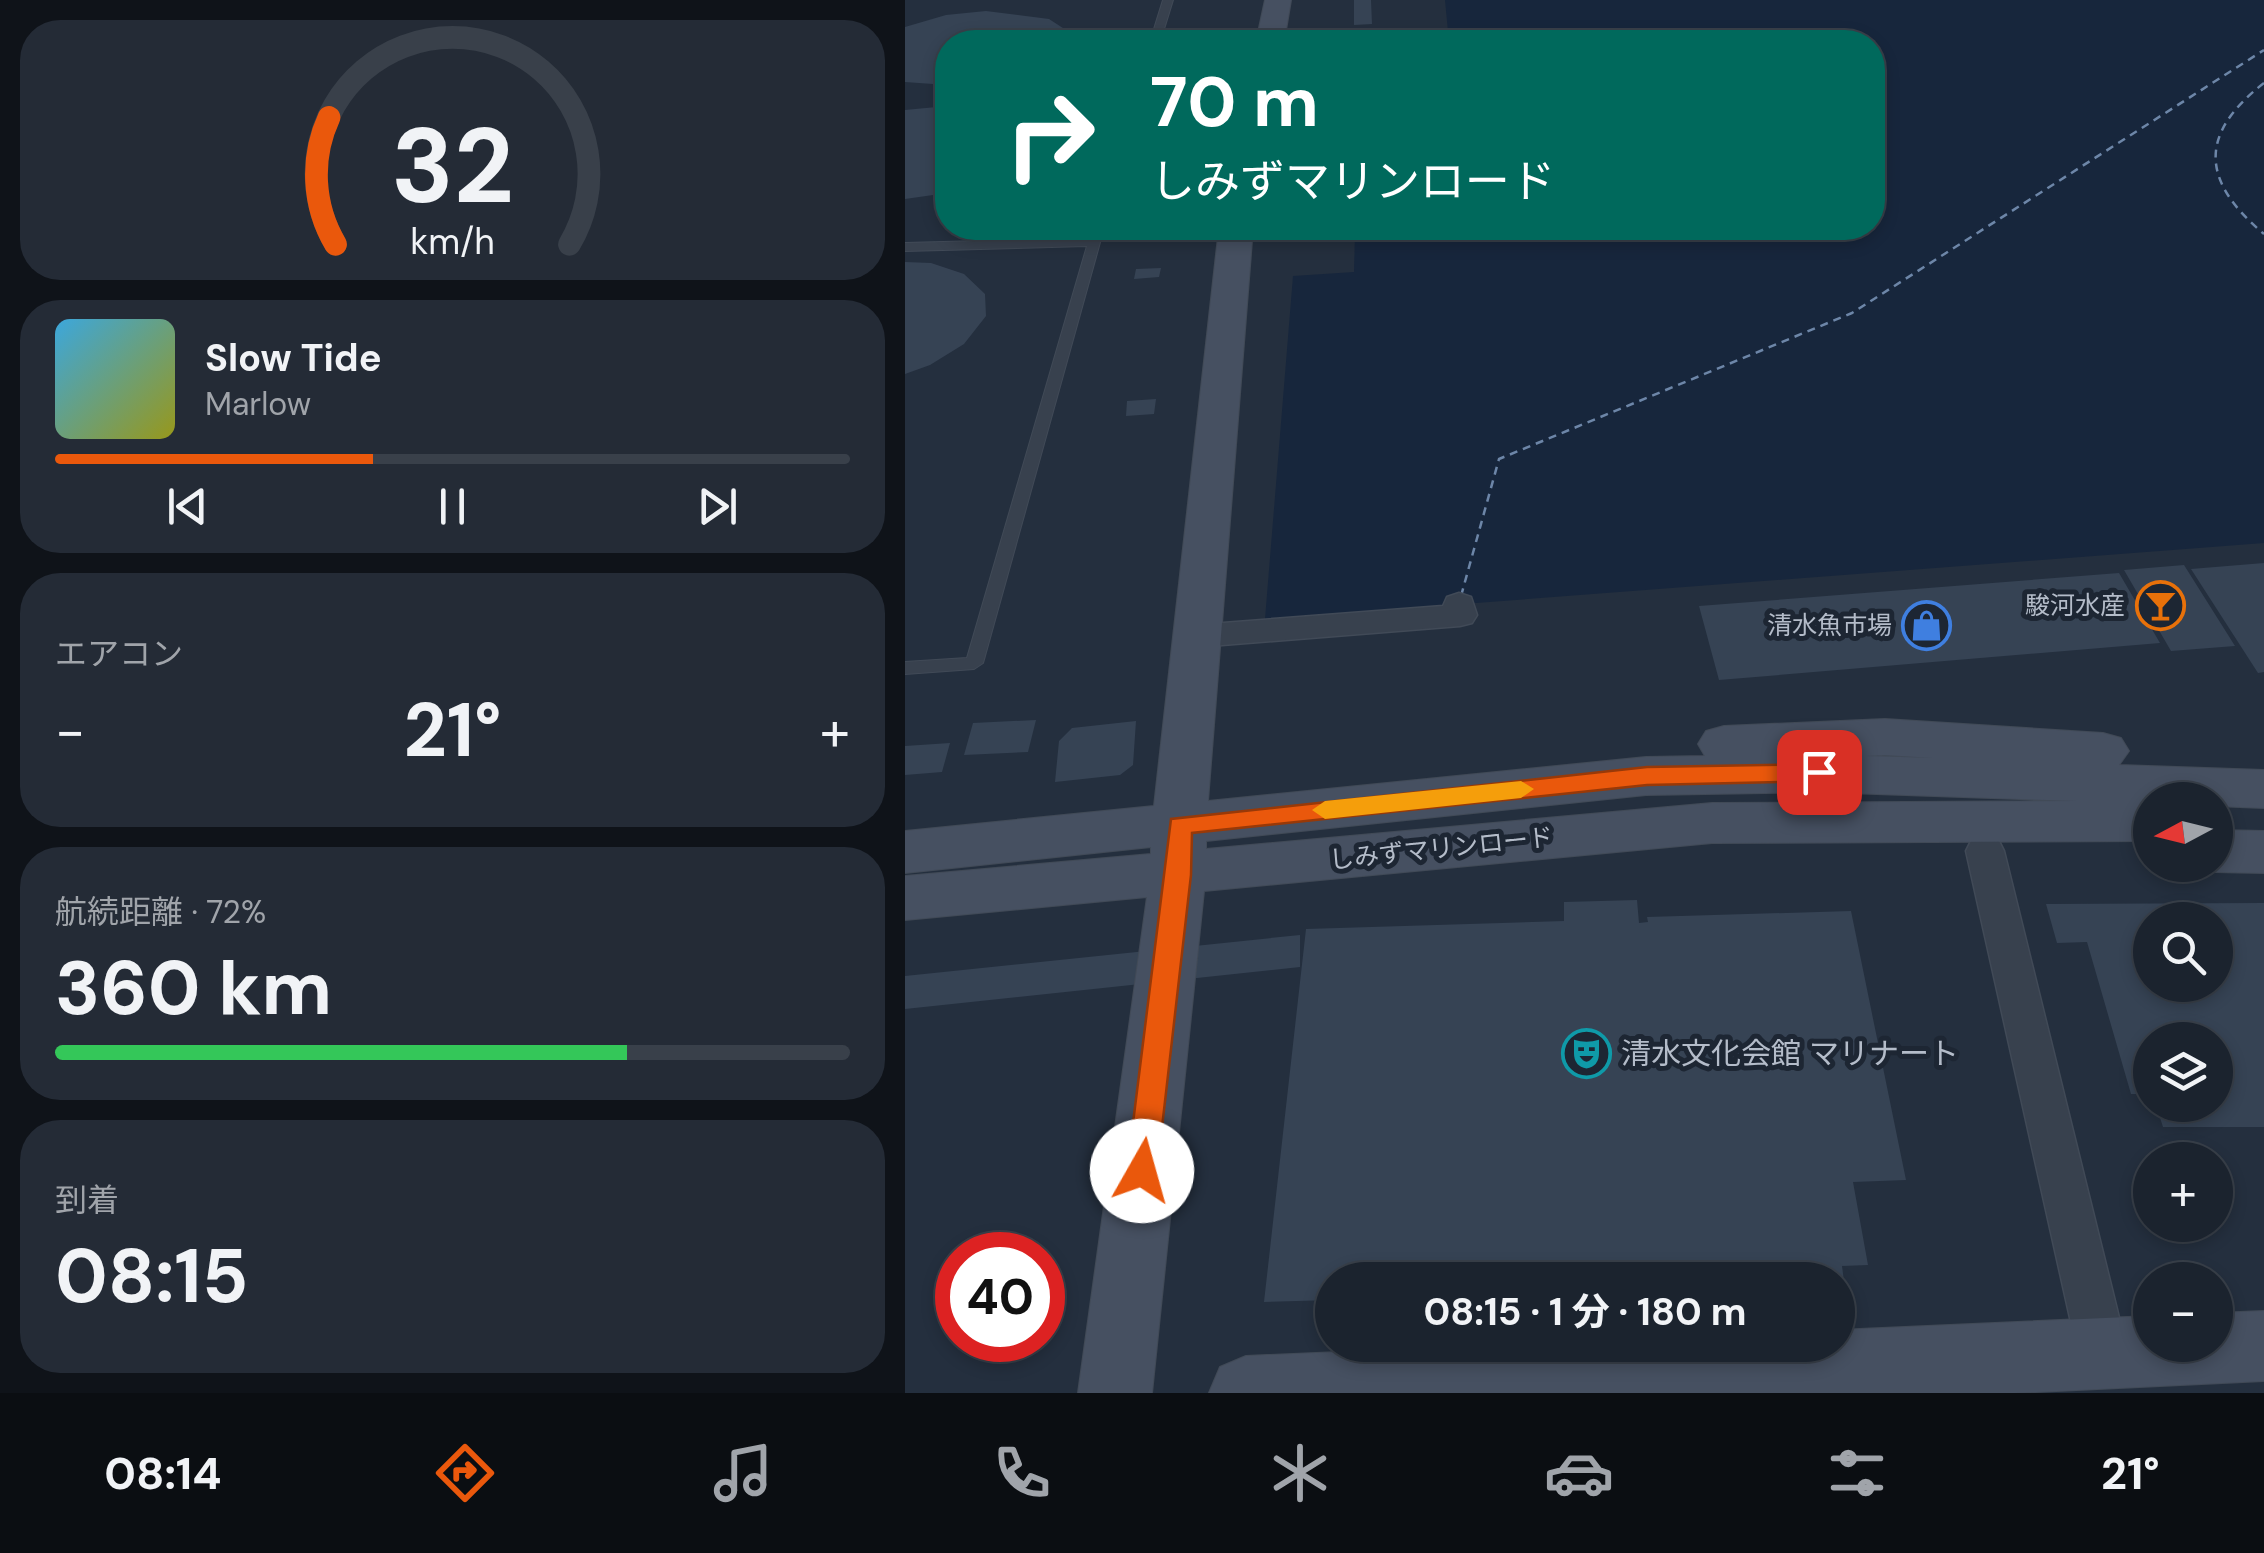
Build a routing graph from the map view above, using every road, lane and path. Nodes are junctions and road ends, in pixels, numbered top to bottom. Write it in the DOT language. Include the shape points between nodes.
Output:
graph roads {
  1 [pos="1168,0"];
  2 [pos="1278,0"];
  3 [pos="1159,30"];
  4 [pos="1272,30"];
  5 [pos="1009,240"];
  6 [pos="1094,240"];
  7 [pos="1235,240"];
  8 [pos="905,246"];
  9 [pos="1459,604"];
  10 [pos="1197,636"];
  11 [pos="905,668"];
  12 [pos="2264,758"];
  13 [pos="2264,789"];
  14 [pos="1405,802"];
  15 [pos="2233,822"];
  16 [pos="2264,822"];
  17 [pos="2133,823"];
  18 [pos="1981,835"];
  19 [pos="2133,849"];
  20 [pos="1179,850"];
  21 [pos="905,852"];
  22 [pos="2233,852"];
  23 [pos="2264,852"];
  24 [pos="905,898"];
  25 [pos="2264,1346"];
  26 [pos="2103,1354"];
  27 [pos="1115,1393"];
  28 [pos="1246,1393"];
  1 -- 3 [label="lane"];
  2 -- 4 [label="street"];
  5 -- 8 [label="lane"];
  6 -- 11 [label="lane" via="975,662"];
  7 -- 10 [label="street"];
  9 -- 10 [label="street" via="1460,615"];
  10 -- 20 [label="street"];
  12 -- 14 [label="street" via="1793,738 1571,764"];
  13 -- 14 [label="street, しみずマリンロード" via="1819,772 1647,776"];
  14 -- 20 [label="street, しみずマリンロード"];
  15 -- 16 [label="street"];
  17 -- 18 [label="street"];
  18 -- 19 [label="street"];
  18 -- 20 [label="street, しみずマリンロード" via="1712,824 1506,840"];
  18 -- 26 [label="street"];
  20 -- 21 [label="street, しみずマリンロード"];
  20 -- 24 [label="street, しみずマリンロード"];
  20 -- 27 [label="street"];
  22 -- 23 [label="street"];
  25 -- 26 [label="street"];
  26 -- 28 [label="street"];
}
